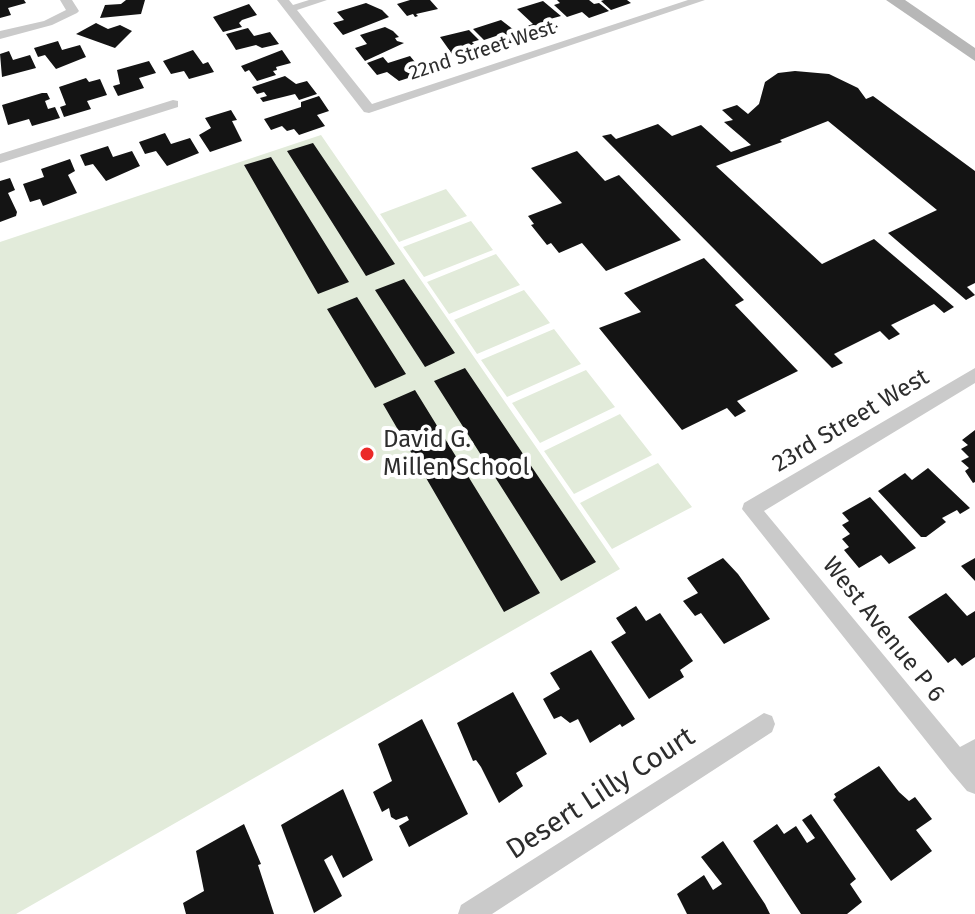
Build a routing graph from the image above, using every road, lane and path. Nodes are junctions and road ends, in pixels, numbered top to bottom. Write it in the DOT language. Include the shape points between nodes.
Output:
graph roads {
  1 [pos="321,0"];
  2 [pos="699,0"];
  3 [pos="894,0"];
  4 [pos="287,4"];
  5 [pos="70,5"];
  6 [pos="0,35"];
  7 [pos="975,56"];
  8 [pos="173,104"];
  9 [pos="0,159"];
  10 [pos="975,375"];
  11 [pos="751,509"];
  12 [pos="764,724"];
  13 [pos="967,756"];
  14 [pos="975,783"];
  15 [pos="470,914"];
  1 -- 4 [label="street"];
  2 -- 4 [label="street, 22nd Street West" via="369,109"];
  3 -- 7 [label="street"];
  5 -- 6 [label="street" via="48,23"];
  8 -- 9 [label="street"];
  10 -- 11 [label="street, 23rd Street West"];
  11 -- 13 [label="street, West Avenue P 6"];
  12 -- 15 [label="street, Desert Lilly Court"];
  13 -- 14 [label="street, West Avenue P 6"];
}
